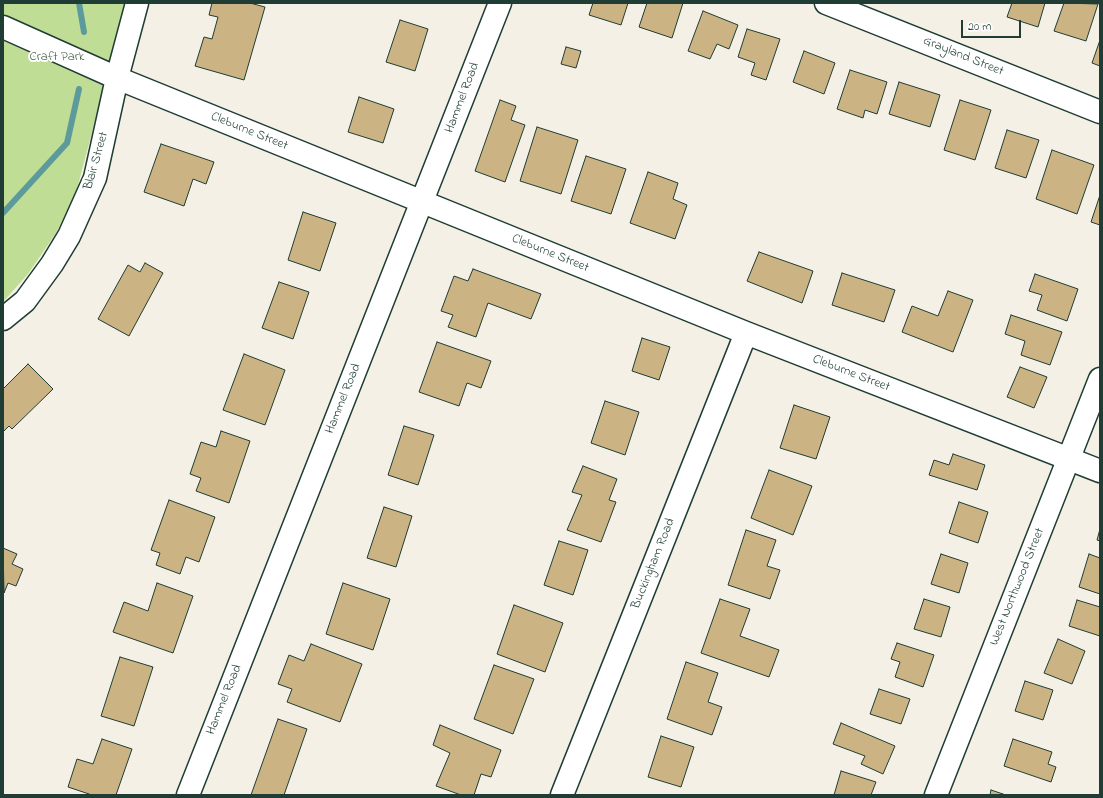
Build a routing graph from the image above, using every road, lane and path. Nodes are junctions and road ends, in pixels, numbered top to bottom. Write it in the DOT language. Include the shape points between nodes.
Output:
graph roads {
  1 [pos="137,3"];
  2 [pos="500,3"];
  3 [pos="826,3"];
  4 [pos="3,27"];
  5 [pos="117,78"];
  6 [pos="1100,112"];
  7 [pos="422,202"];
  8 [pos="3,319"];
  9 [pos="746,333"];
  10 [pos="1100,380"];
  11 [pos="1069,458"];
  12 [pos="1100,471"];
  13 [pos="188,795"];
  14 [pos="562,795"];
  15 [pos="936,795"];
  1 -- 5 [label="street, Blair Street"];
  2 -- 7 [label="street, Hammel Road"];
  3 -- 6 [label="street, Grayland Street"];
  4 -- 5 [label="street, Cleburne Street"];
  5 -- 7 [label="street, Cleburne Street"];
  5 -- 8 [label="street, Blair Street" via="95,178 69,236 25,301"];
  7 -- 9 [label="street, Cleburne Street"];
  7 -- 13 [label="street, Hammel Road"];
  9 -- 11 [label="street, Cleburne Street"];
  9 -- 14 [label="street, Buckingham Road"];
  10 -- 11 [label="street, West Northwood Street"];
  11 -- 12 [label="street, Cleburne Street"];
  11 -- 15 [label="street, West Northwood Street"];
}
